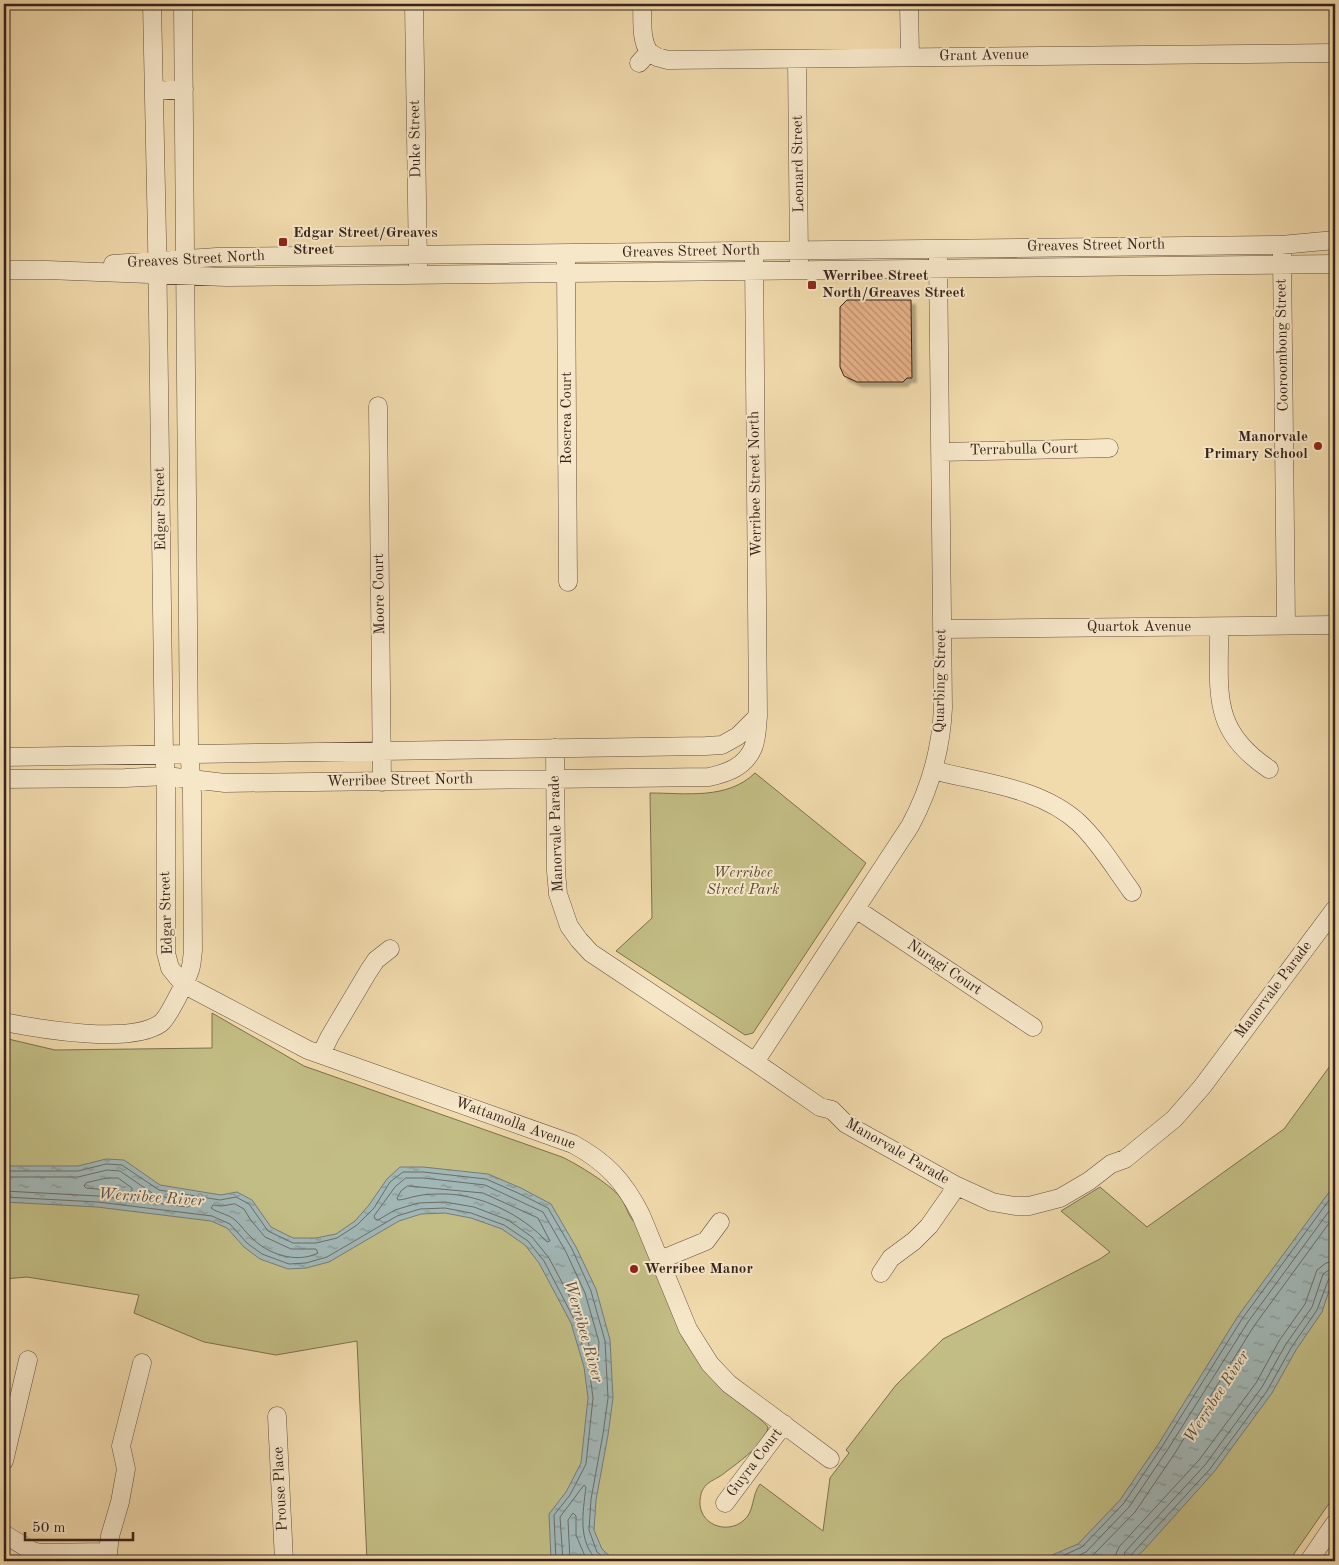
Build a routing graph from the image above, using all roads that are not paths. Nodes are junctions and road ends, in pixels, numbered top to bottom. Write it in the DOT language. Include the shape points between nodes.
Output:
graph roads {
  1 [pos="152,4"];
  2 [pos="183,4"];
  3 [pos="414,4"];
  4 [pos="642,4"];
  5 [pos="909,4"];
  6 [pos="1335,53"];
  7 [pos="910,56"];
  8 [pos="797,58"];
  9 [pos="184,89"];
  10 [pos="154,91"];
  11 [pos="1335,240"];
  12 [pos="1281,244"];
  13 [pos="938,248"];
  14 [pos="800,250"];
  15 [pos="754,251"];
  16 [pos="566,254"];
  17 [pos="417,255"];
  18 [pos="184,258"];
  19 [pos="1335,264"];
  20 [pos="1283,265"];
  21 [pos="158,268"];
  22 [pos="938,268"];
  23 [pos="4,270"];
  24 [pos="754,270"];
  25 [pos="799,270"];
  26 [pos="565,273"];
  27 [pos="418,274"];
  28 [pos="186,276"];
  29 [pos="378,406"];
  30 [pos="1109,448"];
  31 [pos="940,452"];
  32 [pos="568,582"];
  33 [pos="1286,625"];
  34 [pos="1335,625"];
  35 [pos="1219,627"];
  36 [pos="942,629"];
  37 [pos="758,716"];
  38 [pos="555,748"];
  39 [pos="382,750"];
  40 [pos="190,753"];
  41 [pos="164,754"];
  42 [pos="4,757"];
  43 [pos="1269,769"];
  44 [pos="933,770"];
  45 [pos="166,776"];
  46 [pos="4,779"];
  47 [pos="192,779"];
  48 [pos="554,780"];
  49 [pos="382,782"];
  50 [pos="1132,892"];
  51 [pos="856,909"];
  52 [pos="1335,909"];
  53 [pos="390,949"];
  54 [pos="183,984"];
  55 [pos="4,1022"];
  56 [pos="1033,1027"];
  57 [pos="321,1054"];
  58 [pos="755,1062"];
  59 [pos="957,1186"];
  60 [pos="720,1222"];
  61 [pos="660,1260"];
  62 [pos="880,1273"];
  63 [pos="28,1360"];
  64 [pos="142,1363"];
  65 [pos="277,1416"];
  66 [pos="784,1424"];
  67 [pos="830,1459"];
  68 [pos="4,1461"];
  69 [pos="725,1503"];
  70 [pos="1334,1528"];
  71 [pos="4,1534"];
  72 [pos="107,1557"];
  73 [pos="284,1561"];
  74 [pos="1309,1561"];
  1 -- 10 [label="street, Edgar Street"];
  2 -- 9 [label="street, Edgar Street"];
  3 -- 17 [label="street, Duke Street"];
  4 -- 8 [label="street, Grant Avenue" via="644,57 668,60"];
  5 -- 7 [label="street"];
  6 -- 7 [label="street, Grant Avenue"];
  7 -- 8 [label="street, Grant Avenue"];
  8 -- 14 [label="street, Leonard Street"];
  9 -- 10 [label="street"];
  9 -- 18 [label="street, Edgar Street"];
  10 -- 21 [label="street, Edgar Street"];
  11 -- 12 [label="street, Greaves Street North"];
  12 -- 13 [label="street, Greaves Street North"];
  12 -- 20 [label="street, Cooroombong Street"];
  13 -- 14 [label="street, Greaves Street North"];
  13 -- 22 [label="street, Quarbing Street"];
  14 -- 15 [label="street, Greaves Street North"];
  14 -- 25 [label="street, Leonard Street"];
  15 -- 16 [label="street, Greaves Street North"];
  15 -- 24 [label="street, Werribee Street North"];
  16 -- 17 [label="street, Greaves Street North"];
  16 -- 26 [label="street, Roscrea Court"];
  17 -- 18 [label="street, Greaves Street North"];
  17 -- 27 [label="street, Duke Street"];
  18 -- 21 [label="street, Greaves Street North"];
  18 -- 28 [label="street, Edgar Street"];
  19 -- 20 [label="street, Greaves Street North"];
  20 -- 22 [label="street, Greaves Street North"];
  20 -- 33 [label="street, Cooroombong Street"];
  21 -- 23 [label="street, Greaves Street North"];
  21 -- 28 [label="street, Greaves Street North"];
  21 -- 41 [label="street, Edgar Street"];
  22 -- 25 [label="street, Greaves Street North"];
  22 -- 31 [label="street, Quarbing Street"];
  24 -- 25 [label="street, Greaves Street North"];
  24 -- 26 [label="street, Greaves Street North"];
  24 -- 37 [label="street, Werribee Street North"];
  26 -- 27 [label="street, Greaves Street North"];
  26 -- 32 [label="street, Roscrea Court"];
  27 -- 28 [label="street, Greaves Street North"];
  28 -- 40 [label="street, Edgar Street"];
  29 -- 39 [label="street, Moore Court"];
  30 -- 31 [label="street, Terrabulla Court"];
  31 -- 36 [label="street, Quarbing Street"];
  33 -- 34 [label="street, Quartok Avenue"];
  33 -- 35 [label="street, Quartok Avenue"];
  35 -- 36 [label="street, Quartok Avenue"];
  35 -- 43 [label="street" via="1220,696 1225,720 1245,751"];
  36 -- 44 [label="street, Quarbing Street" via="942,729"];
  37 -- 38 [label="street, Werribee Street North" via="738,736 722,745"];
  37 -- 48 [label="street, Werribee Street North" via="753,748 736,769 726,773"];
  38 -- 39 [label="street, Werribee Street North"];
  38 -- 48 [label="street, Manorvale Parade"];
  39 -- 40 [label="street, Werribee Street North"];
  39 -- 49 [label="street, Moore Court"];
  40 -- 41 [label="street, Werribee Street North"];
  40 -- 47 [label="street, Edgar Street"];
  41 -- 42 [label="street, Werribee Street North"];
  41 -- 45 [label="street, Edgar Street"];
  44 -- 50 [label="street" via="1024,792 1050,803 1078,822 1097,842"];
  44 -- 51 [label="street, Quarbing Street" via="910,826"];
  45 -- 46 [label="street, Werribee Street North"];
  45 -- 47 [label="street, Werribee Street North"];
  45 -- 54 [label="street, Edgar Street" via="166,953 170,968"];
  47 -- 49 [label="street, Werribee Street North" via="225,783"];
  47 -- 54 [label="street, Edgar Street" via="193,951 191,969"];
  48 -- 49 [label="street, Werribee Street North"];
  48 -- 58 [label="street, Manorvale Parade" via="558,894 569,926 591,953 606,964"];
  51 -- 56 [label="street, Nuragi Court"];
  51 -- 58 [label="street, Quarbing Street"];
  52 -- 59 [label="street, Manorvale Parade" via="1188,1104 1130,1155 1111,1164 1067,1195 1036,1205 992,1202"];
  53 -- 57 [label="street" via="376,960 368,972"];
  54 -- 55 [label="street" via="161,1022 134,1033 70,1033"];
  54 -- 57 [label="street, Wattamolla Avenue"];
  57 -- 61 [label="street, Wattamolla Avenue" via="573,1144 587,1152 621,1180"];
  58 -- 59 [label="street, Manorvale Parade" via="820,1107 832,1110 846,1124"];
  59 -- 62 [label="street" via="929,1226 891,1258"];
  60 -- 61 [label="street" via="706,1241"];
  61 -- 66 [label="street, Wattamolla Avenue" via="688,1329 710,1364 729,1384"];
  63 -- 68 [label="street"];
  64 -- 72 [label="street" via="121,1446 126,1469"];
  65 -- 73 [label="street, Prouse Place"];
  66 -- 67 [label="street, Wattamolla Avenue"];
  66 -- 69 [label="street, Guyra Court"];
  70 -- 74 [label="street"];
  71 -- 72 [label="street" via="40,1553"];
}
